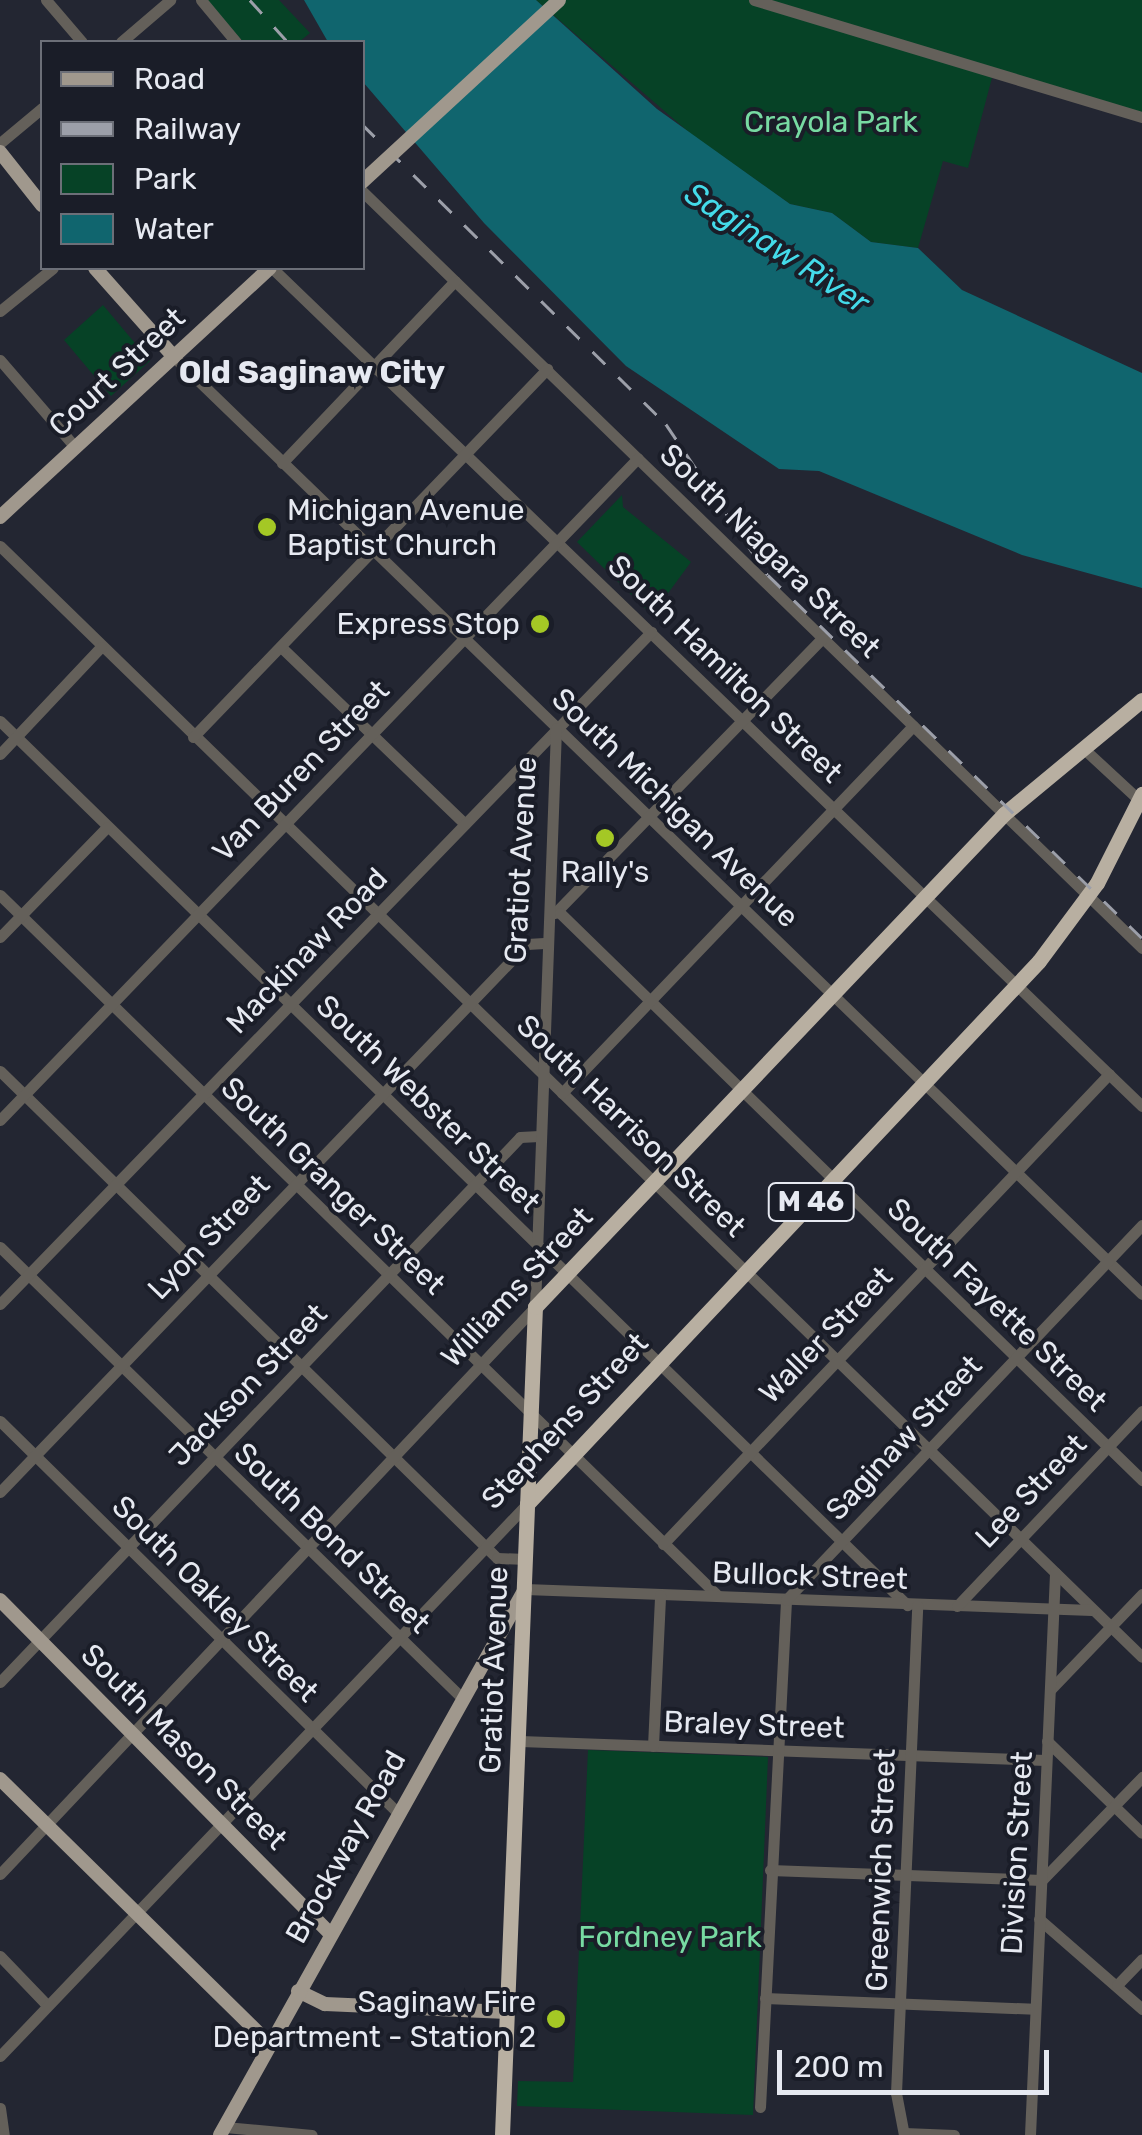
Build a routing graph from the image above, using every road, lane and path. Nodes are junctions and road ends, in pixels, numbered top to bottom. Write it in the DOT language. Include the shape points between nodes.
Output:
graph roads {
  1 [pos="46,0"];
  2 [pos="170,0"];
  3 [pos="201,0"];
  4 [pos="559,0"];
  5 [pos="754,0"];
  6 [pos="80,40"];
  7 [pos="122,40"];
  8 [pos="234,40"];
  9 [pos="40,110"];
  10 [pos="1142,117"];
  11 [pos="0,143"];
  12 [pos="0,152"];
  13 [pos="365,179"];
  14 [pos="365,194"];
  15 [pos="40,202"];
  16 [pos="51,270"];
  17 [pos="96,270"];
  18 [pos="269,270"];
  19 [pos="273,270"];
  20 [pos="454,281"];
  21 [pos="0,311"];
  22 [pos="174,357"];
  23 [pos="0,360"];
  24 [pos="374,366"];
  25 [pos="547,370"];
  26 [pos="76,448"];
  27 [pos="465,453"];
  28 [pos="638,458"];
  29 [pos="282,463"];
  30 [pos="0,517"];
  31 [pos="556,544"];
  32 [pos="0,546"];
  33 [pos="372,550"];
  34 [pos="650,632"];
  35 [pos="465,638"];
  36 [pos="822,638"];
  37 [pos="281,647"];
  38 [pos="102,648"];
  39 [pos="1142,700"];
  40 [pos="742,719"];
  41 [pos="0,721"];
  42 [pos="913,726"];
  43 [pos="556,728"];
  44 [pos="372,734"];
  45 [pos="16,737"];
  46 [pos="194,737"];
  47 [pos="1084,749"];
  48 [pos="0,754"];
  49 [pos="1141,797"];
  50 [pos="835,808"];
  51 [pos="1004,814"];
  52 [pos="651,818"];
  53 [pos="283,824"];
  54 [pos="465,824"];
  55 [pos="107,826"];
  56 [pos="0,895"];
  57 [pos="1089,896"];
  58 [pos="926,897"];
  59 [pos="741,905"];
  60 [pos="546,913"];
  61 [pos="560,913"];
  62 [pos="377,914"];
  63 [pos="21,915"];
  64 [pos="198,915"];
  65 [pos="0,937"];
  66 [pos="544,943"];
  67 [pos="1142,948"];
  68 [pos="1016,985"];
  69 [pos="832,996"];
  70 [pos="648,1002"];
  71 [pos="112,1004"];
  72 [pos="469,1004"];
  73 [pos="290,1005"];
  74 [pos="0,1071"];
  75 [pos="541,1074"];
  76 [pos="1109,1074"];
  77 [pos="924,1084"];
  78 [pos="741,1092"];
  79 [pos="562,1093"];
  80 [pos="203,1094"];
  81 [pos="381,1094"];
  82 [pos="24,1095"];
  83 [pos="1142,1106"];
  84 [pos="0,1120"];
  85 [pos="539,1136"];
  86 [pos="1016,1173"];
  87 [pos="832,1180"];
  88 [pos="295,1183"];
  89 [pos="654,1183"];
  90 [pos="116,1184"];
  91 [pos="476,1184"];
  92 [pos="1142,1225"];
  93 [pos="536,1244"];
  94 [pos="0,1247"];
  95 [pos="1108,1261"];
  96 [pos="924,1269"];
  97 [pos="746,1271"];
  98 [pos="568,1274"];
  99 [pos="28,1275"];
  100 [pos="209,1275"];
  101 [pos="388,1275"];
  102 [pos="1142,1294"];
  103 [pos="0,1304"];
  104 [pos="535,1307"];
  105 [pos="1014,1357"];
  106 [pos="837,1361"];
  107 [pos="659,1362"];
  108 [pos="302,1365"];
  109 [pos="121,1366"];
  110 [pos="481,1366"];
  111 [pos="1142,1411"];
  112 [pos="531,1413"];
  113 [pos="0,1422"];
  114 [pos="1108,1447"];
  115 [pos="928,1449"];
  116 [pos="749,1452"];
  117 [pos="572,1453"];
  118 [pos="35,1456"];
  119 [pos="214,1457"];
  120 [pos="394,1458"];
  121 [pos="1142,1480"];
  122 [pos="0,1492"];
  123 [pos="528,1504"];
  124 [pos="1019,1538"];
  125 [pos="841,1542"];
  126 [pos="486,1544"];
  127 [pos="662,1544"];
  128 [pos="127,1548"];
  129 [pos="308,1549"];
  130 [pos="526,1559"];
  131 [pos="1055,1573"];
  132 [pos="525,1589"];
  133 [pos="1142,1594"];
  134 [pos="660,1596"];
  135 [pos="718,1596"];
  136 [pos="0,1600"];
  137 [pos="786,1600"];
  138 [pos="912,1606"];
  139 [pos="956,1606"];
  140 [pos="1054,1609"];
  141 [pos="1092,1610"];
  142 [pos="1110,1627"];
  143 [pos="397,1638"];
  144 [pos="40,1640"];
  145 [pos="221,1640"];
  146 [pos="1142,1657"];
  147 [pos="0,1682"];
  148 [pos="1050,1690"];
  149 [pos="460,1696"];
  150 [pos="311,1728"];
  151 [pos="131,1733"];
  152 [pos="520,1741"];
  153 [pos="1047,1741"];
  154 [pos="653,1746"];
  155 [pos="776,1752"];
  156 [pos="910,1755"];
  157 [pos="1046,1760"];
  158 [pos="1142,1777"];
  159 [pos="0,1779"];
  160 [pos="1114,1806"];
  161 [pos="396,1811"];
  162 [pos="222,1823"];
  163 [pos="46,1825"];
  164 [pos="1142,1833"];
  165 [pos="770,1870"];
  166 [pos="0,1874"];
  167 [pos="905,1876"];
  168 [pos="1042,1880"];
  169 [pos="135,1914"];
  170 [pos="1039,1919"];
  171 [pos="329,1933"];
  172 [pos="0,1956"];
  173 [pos="1142,1959"];
  174 [pos="1117,1985"];
  175 [pos="298,1991"];
  176 [pos="765,1998"];
  177 [pos="900,2004"];
  178 [pos="47,2005"];
  179 [pos="1142,2008"];
  180 [pos="1034,2009"];
  181 [pos="507,2012"];
  182 [pos="270,2044"];
  183 [pos="0,2056"];
  184 [pos="760,2107"];
  185 [pos="0,2108"];
  186 [pos="222,2131"];
  187 [pos="904,2134"];
  188 [pos="4,2135"];
  189 [pos="312,2135"];
  190 [pos="502,2135"];
  191 [pos="954,2135"];
  192 [pos="1030,2135"];
  1 -- 6 [label="street"];
  2 -- 7 [label="street"];
  3 -- 8 [label="street"];
  4 -- 13 [label="main road, bridge"];
  5 -- 10 [label="street"];
  9 -- 11 [label="street"];
  12 -- 15 [label="main road"];
  14 -- 20 [label="street, South Niagara Street"];
  16 -- 21 [label="street"];
  17 -- 22 [label="main road"];
  18 -- 22 [label="main road, Court Street"];
  19 -- 24 [label="street, South Hamilton Street"];
  20 -- 24 [label="street"];
  20 -- 25 [label="street, South Niagara Street"];
  22 -- 26 [label="main road, Court Street"];
  22 -- 29 [label="street, South Michigan Avenue"];
  23 -- 26 [label="street"];
  24 -- 27 [label="street, South Hamilton Street"];
  24 -- 29 [label="street"];
  25 -- 27 [label="street"];
  25 -- 28 [label="street, South Niagara Street"];
  26 -- 30 [label="main road, Court Street"];
  27 -- 31 [label="street, South Hamilton Street"];
  27 -- 33 [label="street"];
  28 -- 31 [label="street, Van Buren Street"];
  28 -- 36 [label="street, South Niagara Street"];
  29 -- 33 [label="street, South Michigan Avenue"];
  31 -- 34 [label="street, South Hamilton Street"];
  31 -- 35 [label="street, Van Buren Street"];
  32 -- 38 [label="street, South Harrison Street"];
  33 -- 35 [label="street, South Michigan Avenue"];
  33 -- 37 [label="street"];
  34 -- 40 [label="street, South Hamilton Street"];
  34 -- 43 [label="street, Mackinaw Road"];
  35 -- 43 [label="street, South Michigan Avenue"];
  35 -- 44 [label="street, Van Buren Street"];
  36 -- 40 [label="street"];
  36 -- 42 [label="street, South Niagara Street"];
  37 -- 44 [label="street"];
  37 -- 46 [label="street"];
  38 -- 45 [label="street"];
  38 -- 46 [label="street, South Harrison Street"];
  39 -- 47 [label="highway, Williams Street"];
  40 -- 50 [label="street, South Hamilton Street"];
  40 -- 52 [label="street"];
  41 -- 45 [label="street, South Webster Street"];
  42 -- 50 [label="street"];
  42 -- 51 [label="street, South Niagara Street"];
  43 -- 52 [label="street, South Michigan Avenue"];
  43 -- 54 [label="street, Mackinaw Road"];
  43 -- 60 [label="street, Gratiot Avenue"];
  44 -- 53 [label="street, Van Buren Street"];
  44 -- 54 [label="street"];
  45 -- 48 [label="street"];
  45 -- 55 [label="street, South Webster Street"];
  46 -- 53 [label="street, South Harrison Street"];
  47 -- 49 [label="street"];
  47 -- 51 [label="highway, Williams Street"];
  49 -- 57 [label="highway, Stephens Street / M 46"];
  50 -- 58 [label="street, South Hamilton Street"];
  50 -- 59 [label="street"];
  51 -- 57 [label="street, South Niagara Street"];
  51 -- 58 [label="highway, Williams Street"];
  52 -- 59 [label="street, South Michigan Avenue"];
  52 -- 61 [label="street"];
  53 -- 62 [label="street, South Harrison Street"];
  53 -- 64 [label="street, Van Buren Street"];
  54 -- 62 [label="street, Mackinaw Road"];
  55 -- 63 [label="street"];
  55 -- 64 [label="street, South Webster Street"];
  56 -- 63 [label="street, South Granger Street"];
  57 -- 67 [label="street, South Niagara Street"];
  57 -- 68 [label="highway, Stephens Street / M 46"];
  58 -- 68 [label="street, South Hamilton Street"];
  58 -- 69 [label="highway, Williams Street"];
  59 -- 69 [label="street, South Michigan Avenue"];
  59 -- 70 [label="street"];
  60 -- 61 [label="street"];
  60 -- 66 [label="street, Gratiot Avenue"];
  61 -- 70 [label="street, South Fayette Street"];
  62 -- 72 [label="street, South Harrison Street"];
  62 -- 73 [label="street, Mackinaw Road"];
  63 -- 65 [label="street"];
  63 -- 71 [label="street, South Granger Street"];
  64 -- 71 [label="street, Van Buren Street"];
  64 -- 73 [label="street, South Webster Street"];
  66 -- 72 [label="street, Lyon Street" via="526,944"];
  66 -- 75 [label="street, Gratiot Avenue"];
  68 -- 76 [label="street, South Hamilton Street"];
  68 -- 77 [label="highway, Stephens Street / M 46"];
  69 -- 77 [label="street, South Michigan Avenue"];
  69 -- 78 [label="highway, Williams Street"];
  70 -- 78 [label="street, South Fayette Street"];
  70 -- 79 [label="street"];
  71 -- 80 [label="street, South Granger Street"];
  71 -- 82 [label="street, Van Buren Street"];
  72 -- 75 [label="street, South Harrison Street"];
  72 -- 81 [label="street, Lyon Street"];
  73 -- 80 [label="street, Mackinaw Road"];
  73 -- 81 [label="street, South Webster Street"];
  74 -- 82 [label="street"];
  75 -- 79 [label="street, South Harrison Street"];
  75 -- 85 [label="street, Gratiot Avenue"];
  76 -- 83 [label="street, South Hamilton Street"];
  76 -- 86 [label="street, Waller Street"];
  77 -- 86 [label="street, South Michigan Avenue"];
  77 -- 87 [label="highway, Stephens Street / M 46"];
  78 -- 87 [label="street, South Fayette Street"];
  78 -- 89 [label="highway, Williams Street"];
  79 -- 89 [label="street, South Harrison Street"];
  80 -- 88 [label="street, South Granger Street"];
  80 -- 90 [label="street, Mackinaw Road"];
  81 -- 88 [label="street, Lyon Street"];
  81 -- 91 [label="street, South Webster Street"];
  82 -- 84 [label="street, Van Buren Street"];
  82 -- 90 [label="street"];
  85 -- 91 [label="street, Jackson Street" via="520,1138"];
  85 -- 93 [label="street, Gratiot Avenue"];
  86 -- 95 [label="street, South Michigan Avenue"];
  86 -- 96 [label="street, Waller Street"];
  87 -- 96 [label="street, South Fayette Street"];
  87 -- 97 [label="highway, Stephens Street / M 46"];
  88 -- 100 [label="street, Lyon Street"];
  88 -- 101 [label="street, South Granger Street"];
  89 -- 97 [label="street, South Harrison Street"];
  89 -- 98 [label="highway, Williams Street"];
  90 -- 99 [label="street, Mackinaw Road"];
  90 -- 100 [label="street"];
  91 -- 93 [label="street, South Webster Street"];
  91 -- 101 [label="street, Jackson Street"];
  92 -- 95 [label="street, Saginaw Street"];
  93 -- 98 [label="street, South Webster Street"];
  93 -- 104 [label="street, Gratiot Avenue"];
  94 -- 99 [label="street, South Bond Street"];
  95 -- 102 [label="street, South Michigan Avenue"];
  95 -- 105 [label="street, Saginaw Street"];
  96 -- 105 [label="street, South Fayette Street"];
  96 -- 106 [label="street, Waller Street"];
  97 -- 106 [label="street, South Harrison Street"];
  97 -- 107 [label="highway, Stephens Street / M 46"];
  98 -- 104 [label="highway, Williams Street"];
  98 -- 107 [label="street, South Webster Street"];
  99 -- 103 [label="street, Mackinaw Road"];
  99 -- 109 [label="street, South Bond Street"];
  100 -- 108 [label="street"];
  100 -- 109 [label="street, Lyon Street"];
  101 -- 108 [label="street, Jackson Street"];
  101 -- 110 [label="street, South Granger Street"];
  104 -- 110 [label="street, Williams Street"];
  104 -- 112 [label="highway, Gratiot Avenue"];
  105 -- 114 [label="street, South Fayette Street"];
  105 -- 115 [label="street, Saginaw Street"];
  106 -- 115 [label="street, South Harrison Street"];
  106 -- 116 [label="street, Waller Street"];
  107 -- 116 [label="street, South Webster Street"];
  107 -- 117 [label="highway, Stephens Street / M 46"];
  108 -- 119 [label="street, Jackson Street"];
  108 -- 120 [label="street"];
  109 -- 118 [label="street, Lyon Street"];
  109 -- 119 [label="street, South Bond Street"];
  110 -- 112 [label="street, South Granger Street"];
  110 -- 120 [label="street, Williams Street"];
  111 -- 114 [label="street, Lee Street"];
  112 -- 117 [label="street, South Granger Street"];
  112 -- 123 [label="highway, Gratiot Avenue"];
  113 -- 118 [label="street, South Oakley Street"];
  114 -- 121 [label="street, South Fayette Street"];
  114 -- 124 [label="street, Lee Street"];
  115 -- 124 [label="street, South Harrison Street"];
  115 -- 125 [label="street, Saginaw Street"];
  116 -- 125 [label="street, South Webster Street"];
  116 -- 127 [label="street, Waller Street"];
  117 -- 123 [label="highway, Stephens Street / M 46"];
  117 -- 127 [label="street, South Granger Street"];
  118 -- 122 [label="street, Lyon Street"];
  118 -- 128 [label="street, South Oakley Street"];
  119 -- 128 [label="street, Jackson Street"];
  119 -- 129 [label="street, South Bond Street"];
  120 -- 126 [label="street"];
  120 -- 129 [label="street, Williams Street"];
  123 -- 126 [label="street, Stephens Street"];
  123 -- 130 [label="highway, Gratiot Avenue"];
  124 -- 131 [label="street, South Harrison Street"];
  124 -- 139 [label="street, Lee Street"];
  125 -- 137 [label="street, Saginaw Street"];
  125 -- 138 [label="street, South Webster Street"];
  126 -- 130 [label="street" via="497,1558"];
  126 -- 143 [label="street, Stephens Street"];
  127 -- 135 [label="street, South Granger Street"];
  128 -- 144 [label="street, Jackson Street"];
  128 -- 145 [label="street, South Oakley Street"];
  129 -- 143 [label="street, South Bond Street"];
  129 -- 145 [label="street, Williams Street"];
  130 -- 132 [label="highway, Gratiot Avenue"];
  131 -- 140 [label="street, Division Street"];
  131 -- 141 [label="street, South Harrison Street"];
  132 -- 134 [label="street, Bullock Street"];
  132 -- 149 [label="main road, Brockway Road"];
  132 -- 152 [label="highway, Gratiot Avenue"];
  133 -- 142 [label="street"];
  134 -- 135 [label="street, Bullock Street"];
  134 -- 154 [label="street"];
  135 -- 137 [label="street, Bullock Street"];
  136 -- 144 [label="main road, South Mason Street"];
  137 -- 138 [label="street, Bullock Street"];
  137 -- 155 [label="street"];
  138 -- 139 [label="street, Bullock Street"];
  138 -- 156 [label="street, Greenwich Street"];
  139 -- 140 [label="street, Bullock Street"];
  140 -- 141 [label="street, Bullock Street"];
  140 -- 148 [label="street, Division Street"];
  141 -- 142 [label="street, South Harrison Street"];
  142 -- 146 [label="street, South Harrison Street"];
  142 -- 148 [label="street"];
  143 -- 149 [label="street, South Bond Street"];
  143 -- 150 [label="street, Stephens Street"];
  144 -- 147 [label="street, Jackson Street"];
  144 -- 151 [label="main road, South Mason Street"];
  145 -- 150 [label="street, South Oakley Street"];
  145 -- 151 [label="street, Williams Street"];
  148 -- 153 [label="street, Division Street"];
  149 -- 161 [label="main road, Brockway Road"];
  150 -- 161 [label="street, South Oakley Street"];
  150 -- 162 [label="street, Stephens Street"];
  151 -- 162 [label="main road, South Mason Street"];
  151 -- 163 [label="street, Williams Street"];
  152 -- 154 [label="street, Braley Street"];
  152 -- 181 [label="highway, Gratiot Avenue"];
  153 -- 157 [label="street, Division Street"];
  153 -- 160 [label="street"];
  154 -- 155 [label="street, Braley Street"];
  155 -- 156 [label="street, Braley Street"];
  155 -- 165 [label="street"];
  156 -- 157 [label="street, Braley Street"];
  156 -- 167 [label="street, Greenwich Street"];
  157 -- 168 [label="street, Division Street"];
  158 -- 160 [label="street"];
  159 -- 163 [label="main road"];
  160 -- 164 [label="street"];
  160 -- 168 [label="street"];
  161 -- 171 [label="main road, Brockway Road"];
  162 -- 169 [label="street, Stephens Street"];
  162 -- 171 [label="main road, South Mason Street"];
  163 -- 166 [label="street, Williams Street"];
  163 -- 169 [label="main road"];
  165 -- 167 [label="street"];
  165 -- 176 [label="street"];
  167 -- 168 [label="street"];
  167 -- 177 [label="street, Greenwich Street"];
  168 -- 170 [label="street, Division Street"];
  169 -- 178 [label="street, Stephens Street"];
  169 -- 182 [label="main road"];
  170 -- 174 [label="street"];
  170 -- 180 [label="street, Division Street"];
  171 -- 175 [label="main road, Brockway Road"];
  172 -- 178 [label="street"];
  173 -- 174 [label="street"];
  174 -- 179 [label="street"];
  175 -- 181 [label="main road" via="325,2004"];
  175 -- 182 [label="main road, Brockway Road"];
  176 -- 177 [label="street"];
  176 -- 184 [label="street"];
  177 -- 180 [label="street"];
  177 -- 187 [label="street, Greenwich Street"];
  178 -- 183 [label="street, Stephens Street"];
  180 -- 192 [label="street, Division Street"];
  181 -- 190 [label="highway, Gratiot Avenue"];
  182 -- 186 [label="main road, Brockway Road"];
  185 -- 188 [label="street"];
  186 -- 189 [label="street"];
  187 -- 191 [label="street"];
}
